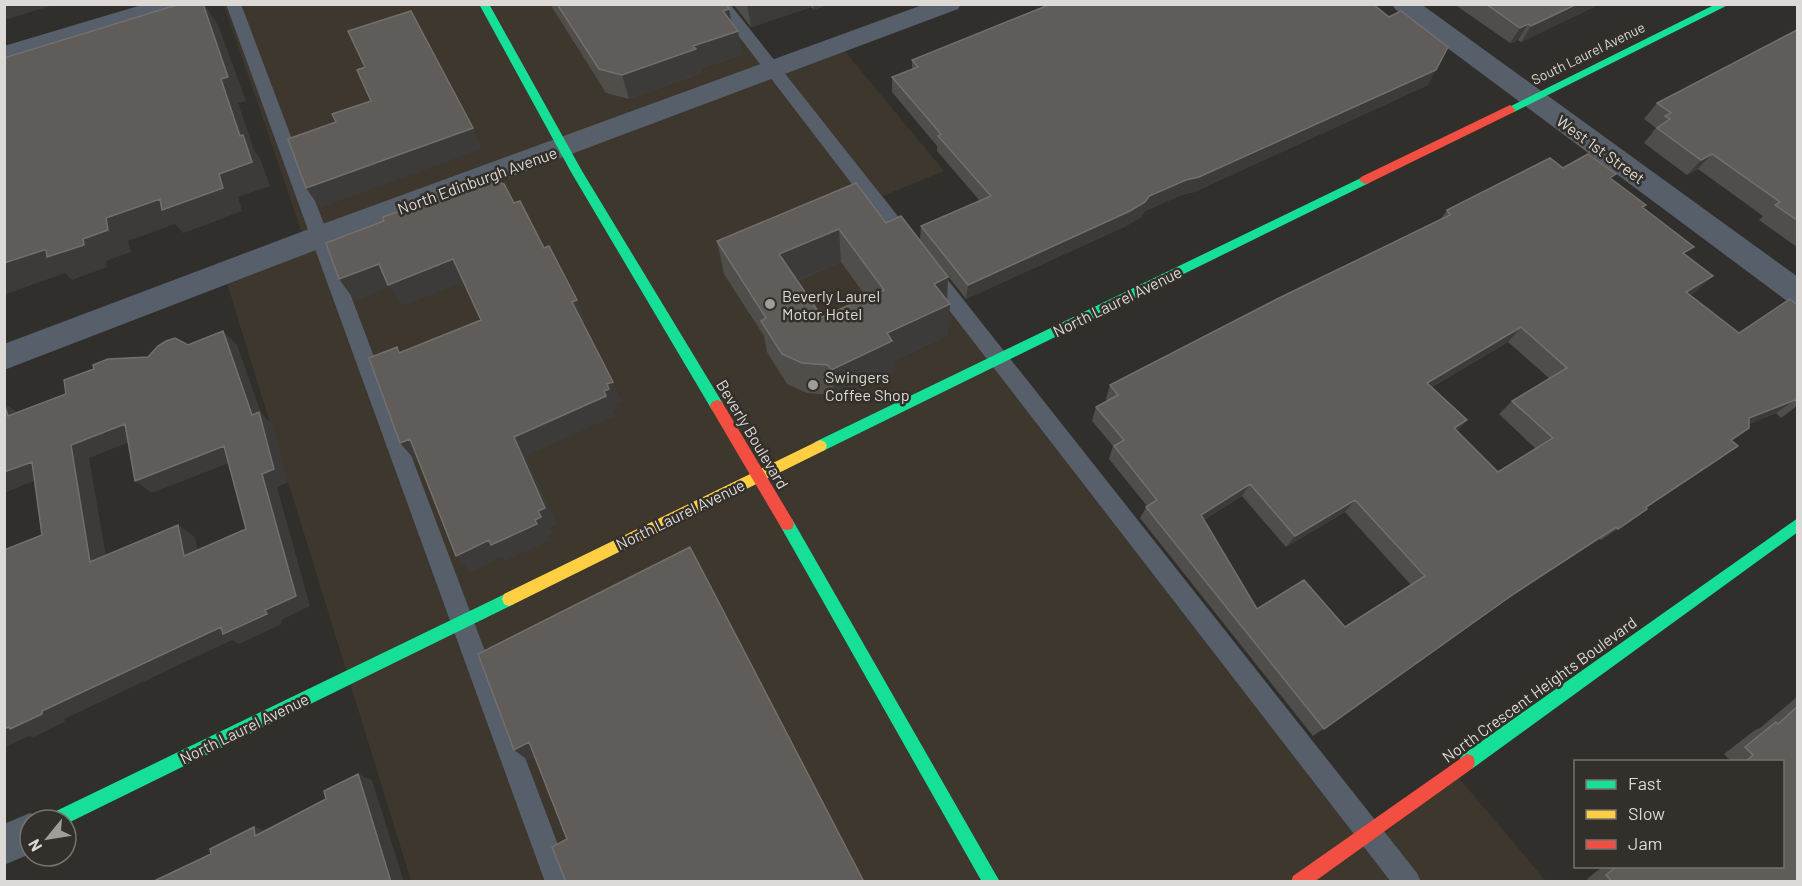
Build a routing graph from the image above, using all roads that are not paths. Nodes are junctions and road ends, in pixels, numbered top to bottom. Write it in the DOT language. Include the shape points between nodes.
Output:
graph roads {
  1 [pos="173,4"];
  2 [pos="233,4"];
  3 [pos="484,4"];
  4 [pos="721,4"];
  5 [pos="949,4"];
  6 [pos="1404,4"];
  7 [pos="1725,4"];
  8 [pos="4,55"];
  9 [pos="772,70"];
  10 [pos="1532,99"];
  11 [pos="565,147"];
  12 [pos="319,237"];
  13 [pos="1797,294"];
  14 [pos="4,357"];
  15 [pos="999,359"];
  16 [pos="759,476"];
  17 [pos="1797,524"];
  18 [pos="463,621"];
  19 [pos="78,809"];
  20 [pos="1369,832"];
  21 [pos="18,839"];
  22 [pos="4,845"];
  23 [pos="559,882"];
  24 [pos="992,882"];
  25 [pos="1299,882"];
  26 [pos="1408,882"];
  1 -- 8 [label="street"];
  2 -- 12 [label="lane"];
  3 -- 11 [label="street, Beverly Boulevard"];
  4 -- 9 [label="lane"];
  5 -- 9 [label="street, North Edinburgh Avenue"];
  6 -- 10 [label="street, West 1st Street"];
  7 -- 10 [label="street, South Laurel Avenue"];
  9 -- 11 [label="street, North Edinburgh Avenue"];
  9 -- 15 [label="lane"];
  10 -- 13 [label="street, West 1st Street"];
  10 -- 15 [label="street, North Laurel Avenue"];
  11 -- 12 [label="street, North Edinburgh Avenue"];
  11 -- 16 [label="street, Beverly Boulevard"];
  12 -- 14 [label="street, North Edinburgh Avenue"];
  12 -- 18 [label="lane"];
  15 -- 16 [label="street, North Laurel Avenue"];
  15 -- 20 [label="lane"];
  16 -- 18 [label="street, North Laurel Avenue"];
  16 -- 24 [label="street, Beverly Boulevard"];
  17 -- 20 [label="street, North Crescent Heights Boulevard"];
  18 -- 19 [label="street, North Laurel Avenue"];
  18 -- 23 [label="lane"];
  20 -- 25 [label="street, North Crescent Heights Boulevard"];
  20 -- 26 [label="lane"];
  21 -- 22 [label="street"];
}
